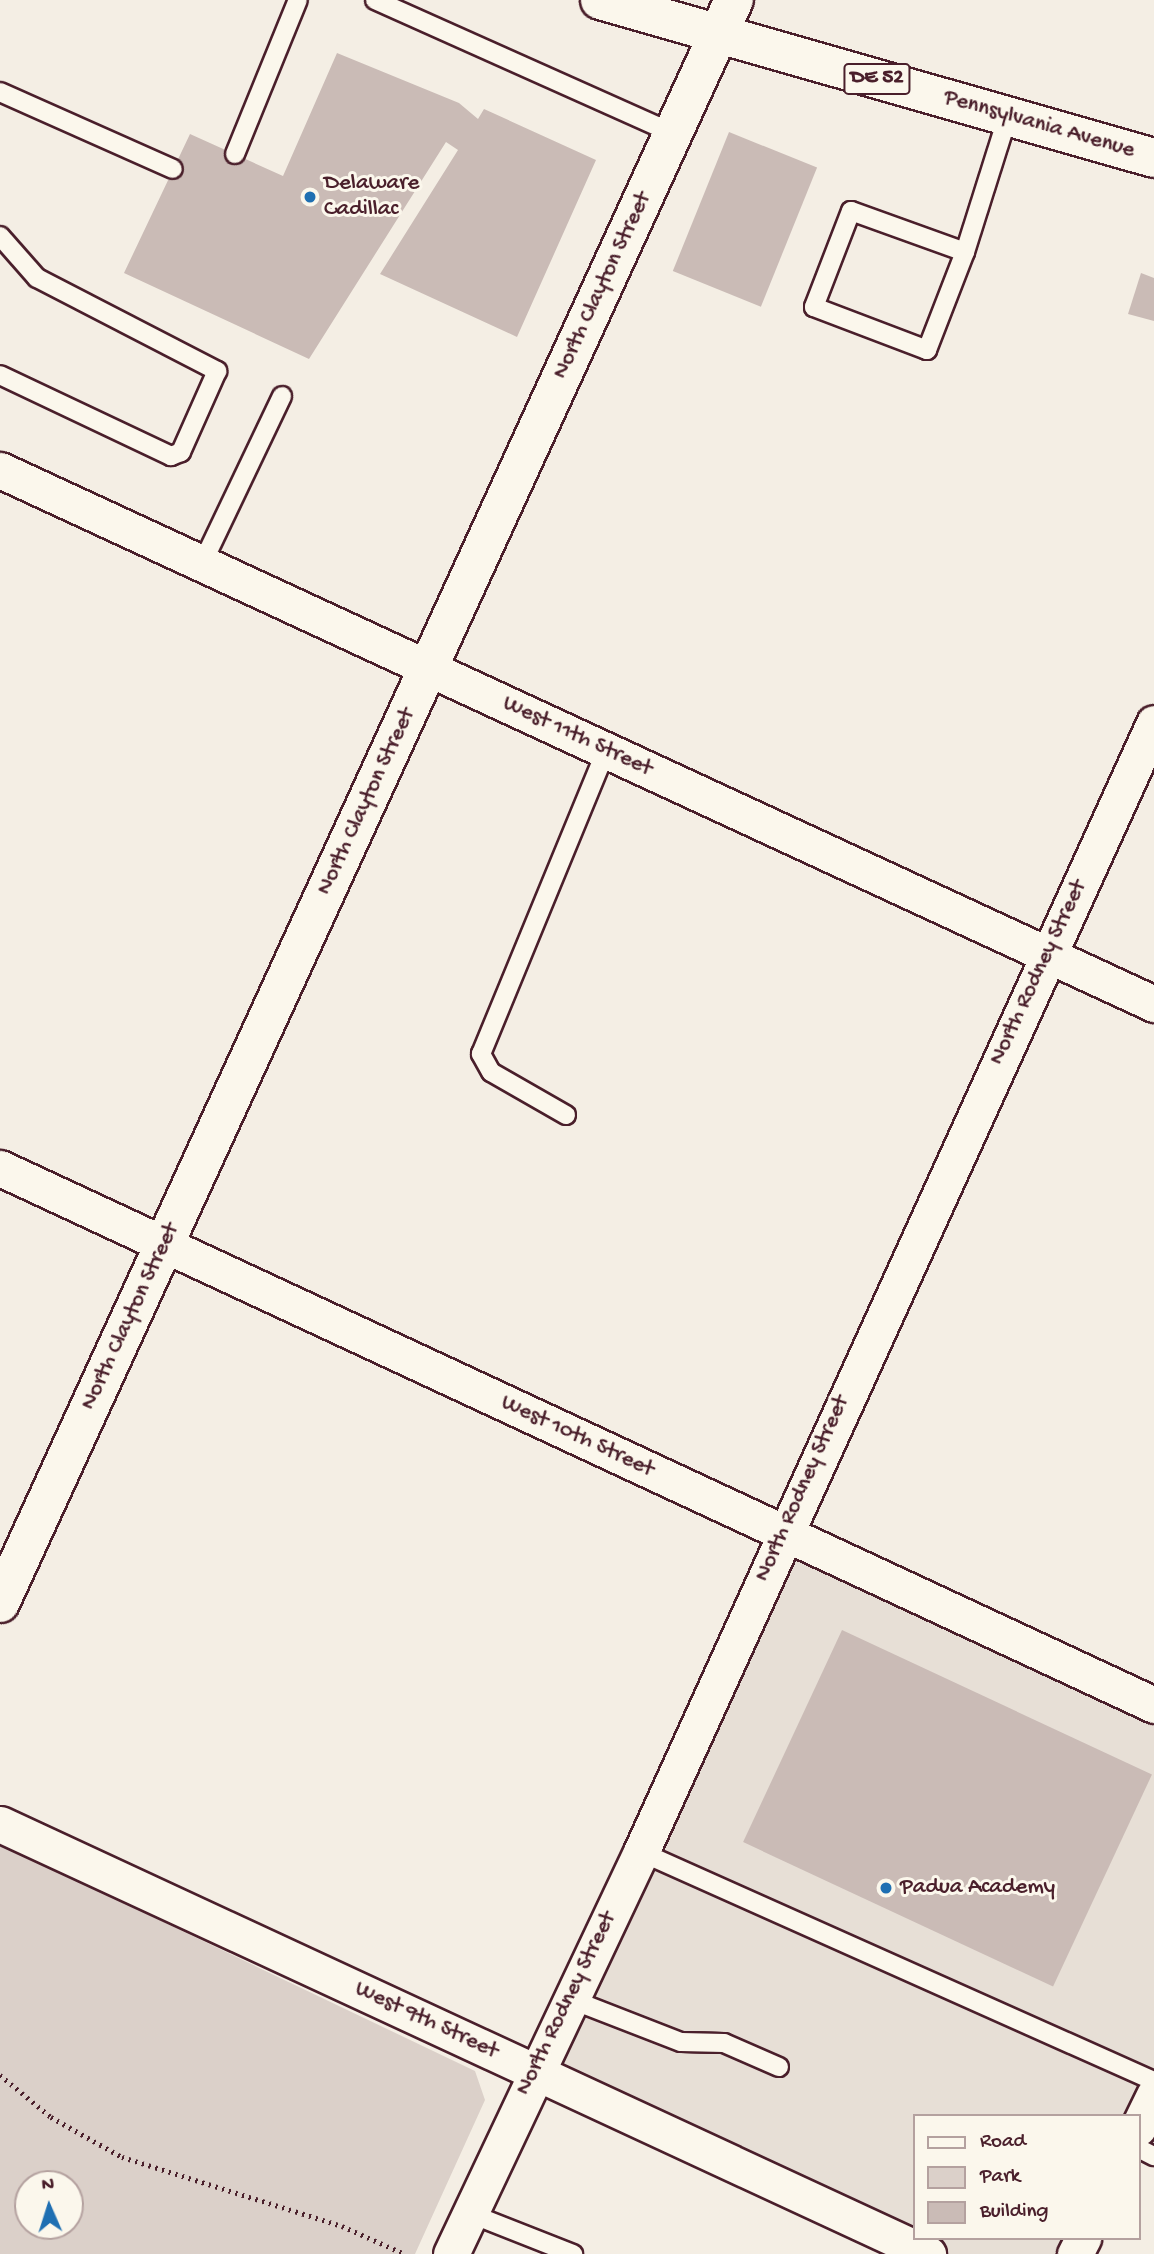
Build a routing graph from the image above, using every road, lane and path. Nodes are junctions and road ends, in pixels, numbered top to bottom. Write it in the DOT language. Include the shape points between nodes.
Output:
graph roads {
  1 [pos="298,0"];
  2 [pos="375,0"];
  3 [pos="600,0"];
  4 [pos="726,17"];
  5 [pos="0,92"];
  6 [pos="1008,116"];
  7 [pos="673,133"];
  8 [pos="235,154"];
  9 [pos="1154,158"];
  10 [pos="173,169"];
  11 [pos="0,236"];
  12 [pos="965,253"];
  13 [pos="0,375"];
  14 [pos="282,396"];
  15 [pos="0,470"];
  16 [pos="202,564"];
  17 [pos="428,668"];
  18 [pos="1154,723"];
  19 [pos="606,750"];
  20 [pos="1048,955"];
  21 [pos="1154,1004"];
  22 [pos="566,1115"];
  23 [pos="0,1168"];
  24 [pos="164,1245"];
  25 [pos="782,1532"];
  26 [pos="0,1603"];
  27 [pos="1154,1705"];
  28 [pos="0,1824"];
  29 [pos="641,1852"];
  30 [pos="570,1999"];
  31 [pos="779,2067"];
  32 [pos="534,2071"];
  33 [pos="0,2075"];
  34 [pos="1154,2081"];
  35 [pos="1154,2095"];
  36 [pos="1140,2124"];
  37 [pos="469,2213"];
  38 [pos="405,2254"];
  39 [pos="451,2254"];
  40 [pos="573,2254"];
  41 [pos="928,2254"];
  1 -- 8 [label="lane"];
  2 -- 7 [label="lane"];
  3 -- 4 [label="street, Pennsylvania Avenue / DE 52"];
  4 -- 6 [label="street, Pennsylvania Avenue / DE 52"];
  4 -- 7 [label="street, North Clayton Street"];
  5 -- 10 [label="lane"];
  6 -- 9 [label="street, Pennsylvania Avenue / DE 52"];
  6 -- 12 [label="lane"];
  7 -- 17 [label="street, North Clayton Street"];
  11 -- 13 [label="lane" via="37,278 216,370 181,453 171,456"];
  12 -- 12 [label="lane" via="927,350 814,306 851,211"];
  14 -- 16 [label="lane"];
  15 -- 16 [label="street, West 11th Street"];
  16 -- 17 [label="street, West 11th Street"];
  17 -- 19 [label="street, West 11th Street"];
  17 -- 24 [label="street, North Clayton Street"];
  18 -- 20 [label="street, North Rodney Street"];
  19 -- 20 [label="street, West 11th Street"];
  19 -- 22 [label="lane" via="481,1054 491,1072"];
  20 -- 21 [label="street, West 11th Street"];
  20 -- 25 [label="street, North Rodney Street"];
  23 -- 24 [label="street, West 10th Street"];
  24 -- 25 [label="street, West 10th Street"];
  24 -- 26 [label="street, North Clayton Street"];
  25 -- 27 [label="street, West 10th Street"];
  25 -- 29 [label="street, North Rodney Street"];
  28 -- 32 [label="street, West 9th Street"];
  29 -- 30 [label="street, North Rodney Street"];
  29 -- 34 [label="lane"];
  30 -- 31 [label="lane" via="681,2042 724,2043"];
  30 -- 32 [label="street, North Rodney Street"];
  32 -- 37 [label="street, North Rodney Street"];
  32 -- 41 [label="street, West 9th Street"];
  33 -- 38 [label="path" via="51,2117 121,2157 342,2226"];
  35 -- 36 [label="street"];
  37 -- 39 [label="street, North Rodney Street"];
  37 -- 40 [label="lane"];
}
